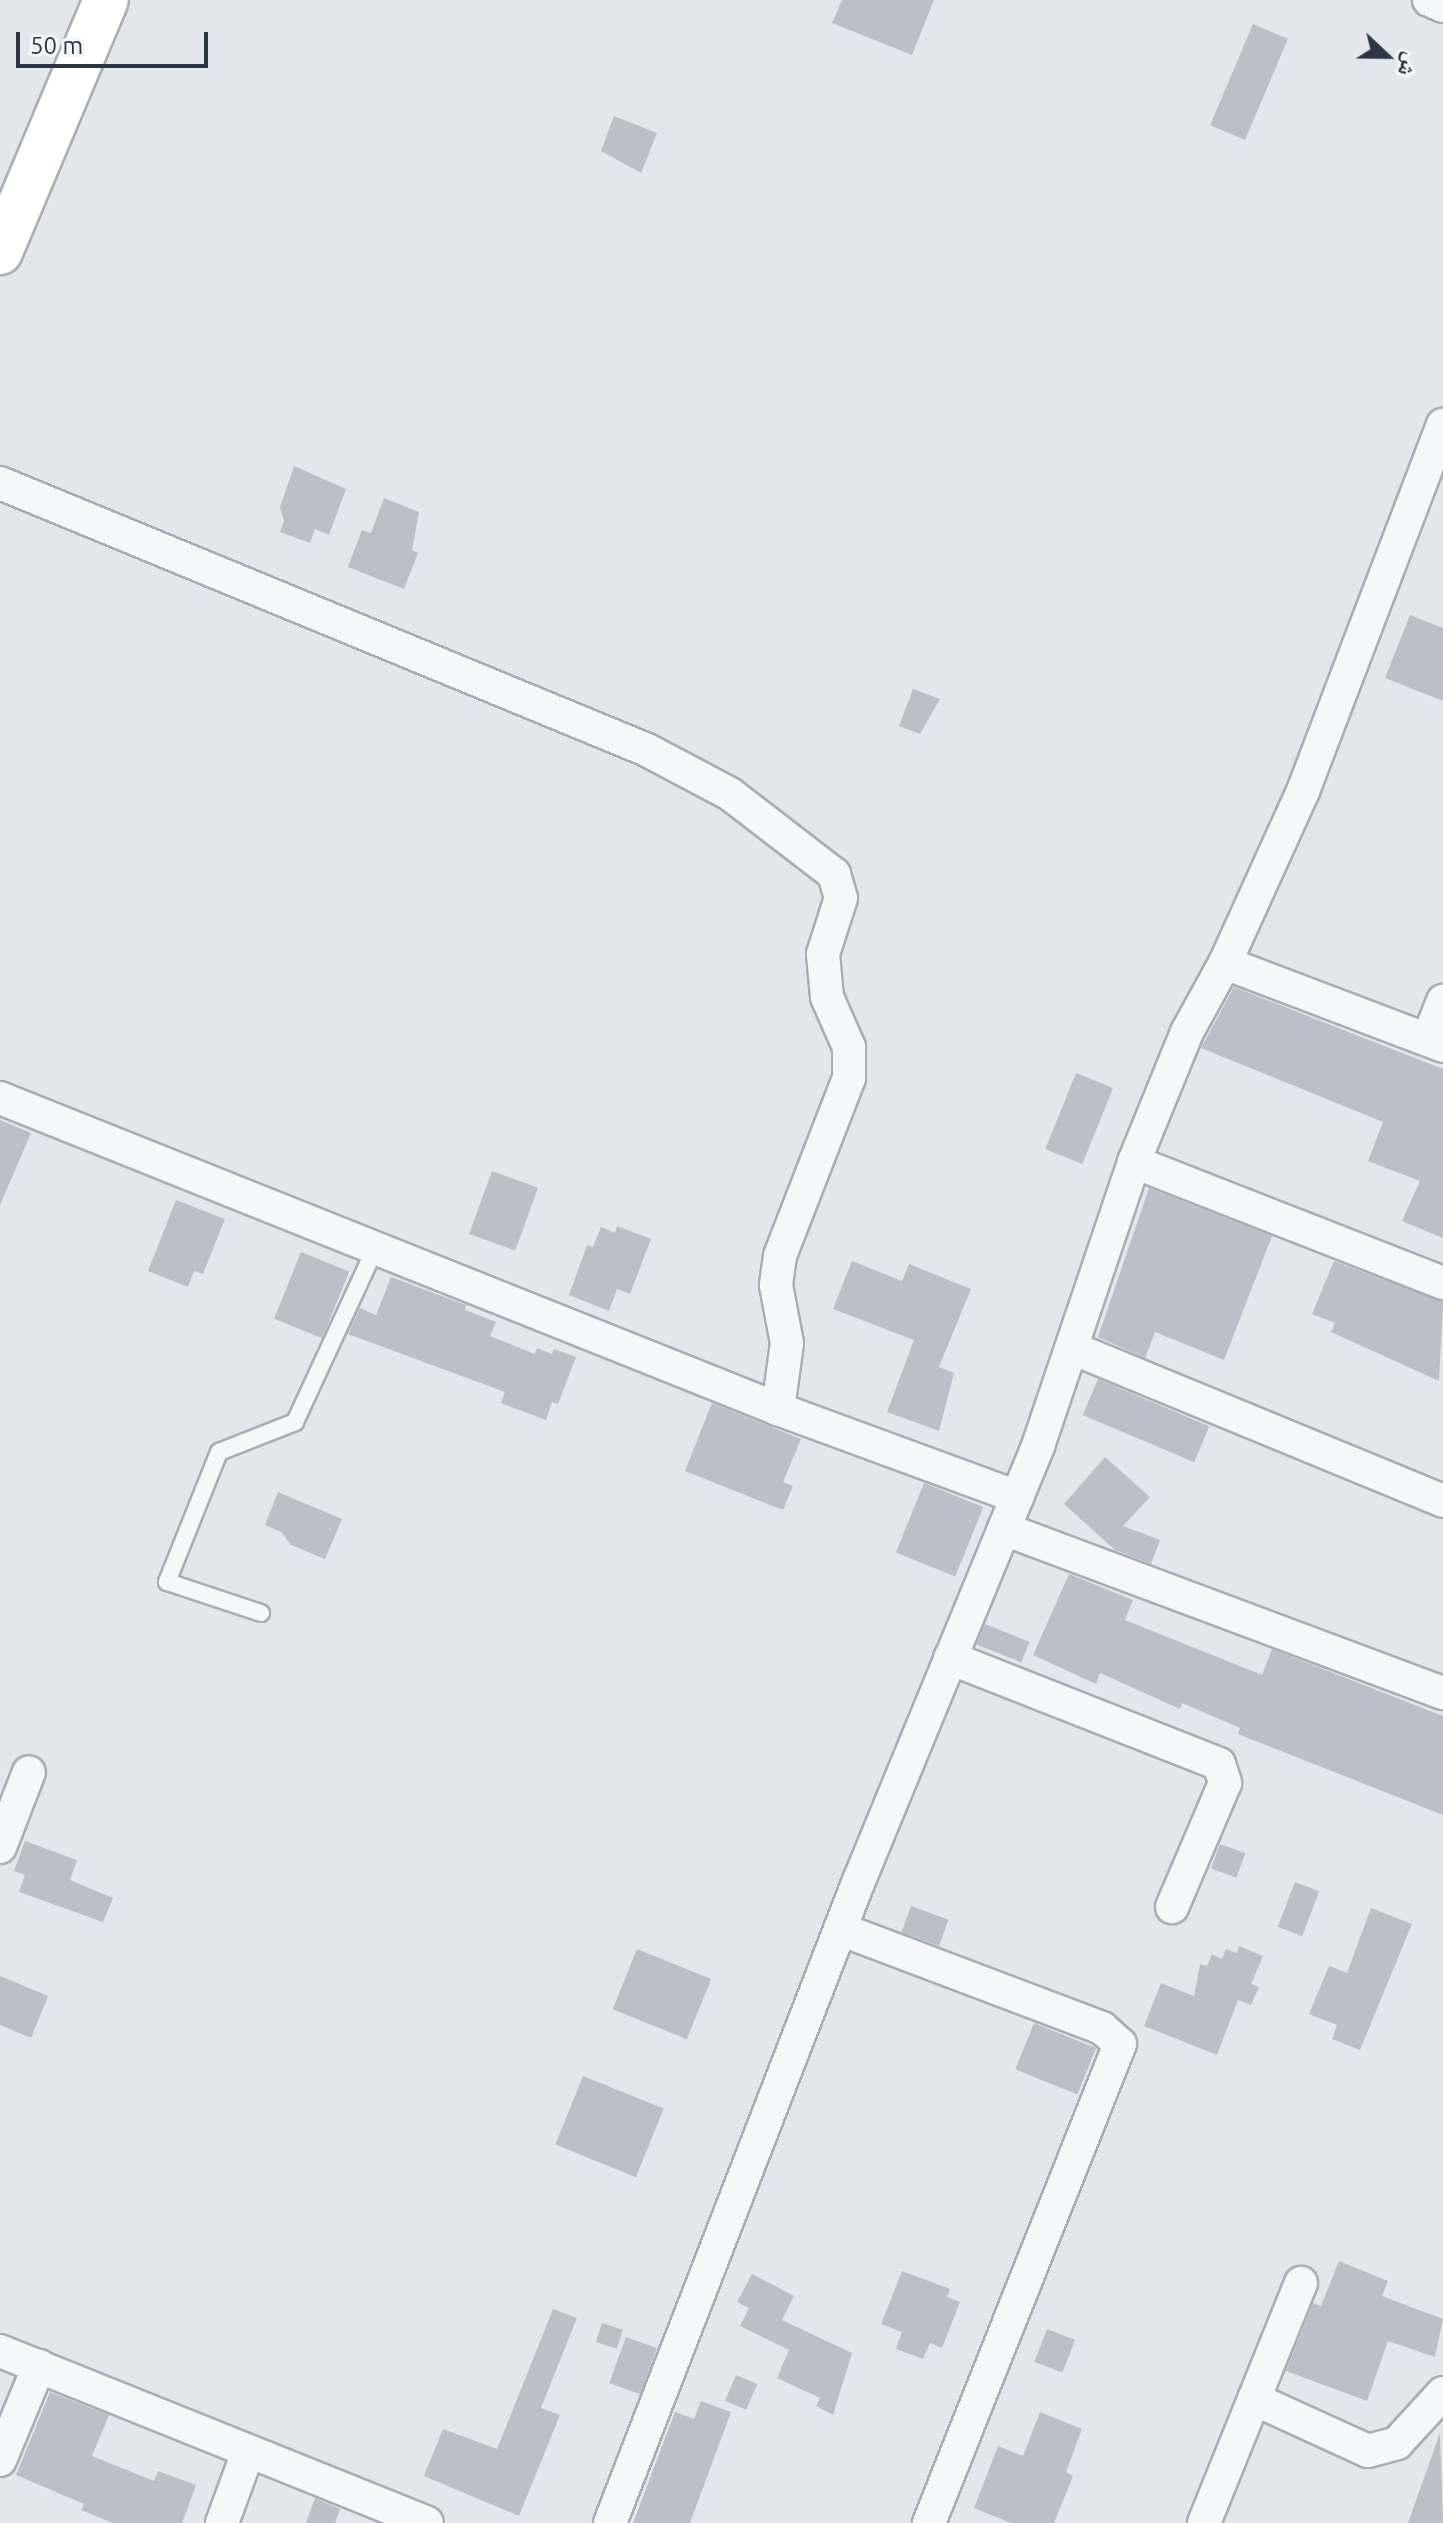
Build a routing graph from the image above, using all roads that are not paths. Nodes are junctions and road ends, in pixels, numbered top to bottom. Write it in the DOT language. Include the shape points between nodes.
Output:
graph roads {
  1 [pos="106,0"];
  2 [pos="1429,0"];
  3 [pos="1443,6"];
  4 [pos="0,252"];
  5 [pos="1443,425"];
  6 [pos="0,483"];
  7 [pos="1225,963"];
  8 [pos="1443,1001"];
  9 [pos="1435,1042"];
  10 [pos="0,1098"];
  11 [pos="1134,1162"];
  12 [pos="376,1247"];
  13 [pos="1443,1283"];
  14 [pos="1072,1348"];
  15 [pos="778,1409"];
  16 [pos="1017,1497"];
  17 [pos="1443,1501"];
  18 [pos="1004,1529"];
  19 [pos="261,1613"];
  20 [pos="950,1658"];
  21 [pos="1443,1693"];
  22 [pos="29,1772"];
  23 [pos="0,1847"];
  24 [pos="1172,1907"];
  25 [pos="840,1929"];
  26 [pos="1301,2283"];
  27 [pos="0,2351"];
  28 [pos="39,2366"];
  29 [pos="1443,2393"];
  30 [pos="1254,2399"];
  31 [pos="248,2452"];
  32 [pos="0,2460"];
  33 [pos="222,2523"];
  34 [pos="427,2523"];
  35 [pos="610,2523"];
  36 [pos="929,2523"];
  37 [pos="1204,2523"];
  1 -- 4 [label="main road"];
  2 -- 3 [label="street"];
  5 -- 7 [label="street" via="1303,791"];
  6 -- 15 [label="street" via="647,750 730,794 834,874 841,898 823,954 827,997 849,1047 849,1078 780,1256 776,1285 787,1343"];
  7 -- 9 [label="street"];
  7 -- 11 [label="street" via="1187,1032"];
  8 -- 9 [label="street"];
  10 -- 12 [label="street"];
  11 -- 13 [label="street"];
  11 -- 14 [label="street"];
  12 -- 15 [label="street"];
  12 -- 19 [label="lane" via="295,1422 219,1452 167,1582"];
  14 -- 16 [label="street"];
  14 -- 17 [label="street"];
  15 -- 16 [label="street"];
  16 -- 18 [label="street"];
  18 -- 20 [label="street"];
  18 -- 21 [label="street"];
  20 -- 24 [label="street" via="1219,1764 1225,1783"];
  20 -- 25 [label="street"];
  22 -- 23 [label="street"];
  25 -- 35 [label="street"];
  25 -- 36 [label="street" via="1102,2028 1120,2044"];
  26 -- 30 [label="street"];
  27 -- 28 [label="street"];
  28 -- 31 [label="street"];
  28 -- 32 [label="street"];
  29 -- 30 [label="street" via="1397,2443 1368,2451"];
  30 -- 37 [label="street"];
  31 -- 33 [label="street"];
  31 -- 34 [label="street"];
}
